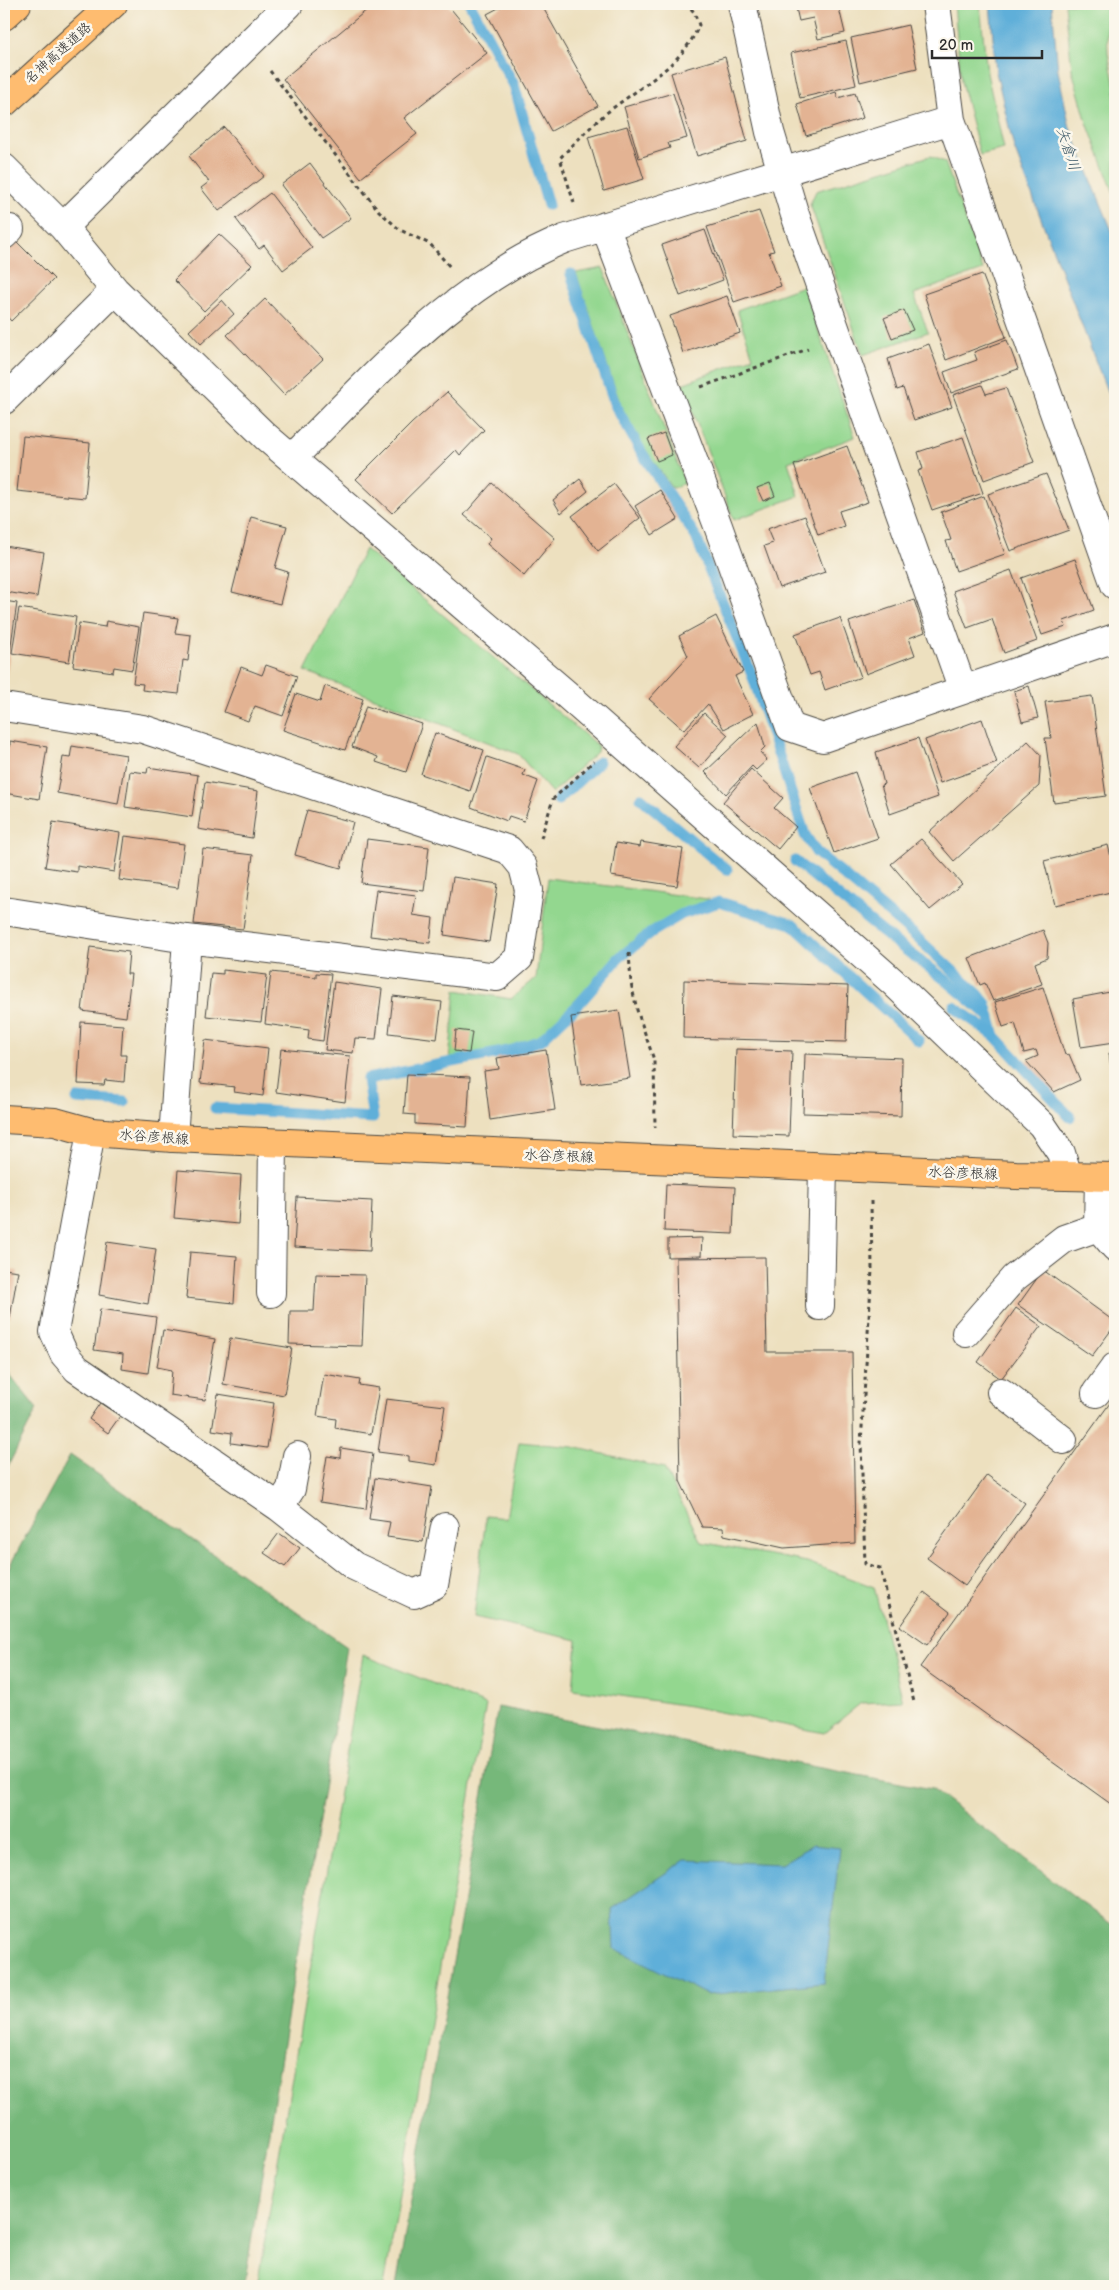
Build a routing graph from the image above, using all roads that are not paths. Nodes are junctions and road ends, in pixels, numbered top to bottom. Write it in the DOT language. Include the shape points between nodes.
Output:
graph roads {
  1 [pos="18,4"];
  2 [pos="113,4"];
  3 [pos="289,4"];
  4 [pos="742,4"];
  5 [pos="936,4"];
  6 [pos="4,16"];
  7 [pos="4,103"];
  8 [pos="951,120"];
  9 [pos="4,168"];
  10 [pos="782,173"];
  11 [pos="605,226"];
  12 [pos="63,227"];
  13 [pos="115,290"];
  14 [pos="4,400"];
  15 [pos="292,458"];
  16 [pos="1115,585"];
  17 [pos="1115,638"];
  18 [pos="964,690"];
  19 [pos="4,707"];
  20 [pos="4,911"];
  21 [pos="187,939"];
  22 [pos="4,1119"];
  23 [pos="91,1132"];
  24 [pos="173,1138"];
  25 [pos="273,1144"];
  26 [pos="822,1168"];
  27 [pos="1068,1176"];
  28 [pos="1107,1177"];
  29 [pos="1107,1237"];
  30 [pos="271,1293"];
  31 [pos="820,1306"];
  32 [pos="966,1333"];
  33 [pos="1115,1367"];
  34 [pos="1001,1392"];
  35 [pos="1096,1393"];
  36 [pos="1064,1440"];
  37 [pos="297,1456"];
  38 [pos="279,1507"];
  39 [pos="445,1527"];
  1 -- 6 [label="main road"];
  2 -- 7 [label="main road, 名神高速道路"];
  3 -- 12 [label="street"];
  4 -- 10 [label="street"];
  5 -- 8 [label="street"];
  8 -- 10 [label="street"];
  8 -- 16 [label="street"];
  9 -- 12 [label="street"];
  10 -- 11 [label="street"];
  10 -- 18 [label="street"];
  11 -- 15 [label="street" via="534,251 476,287 405,348"];
  11 -- 18 [label="street" via="790,727 822,738"];
  12 -- 13 [label="street"];
  13 -- 14 [label="street"];
  13 -- 15 [label="street" via="265,436"];
  15 -- 27 [label="street" via="893,982 1042,1125 1061,1153"];
  17 -- 18 [label="street"];
  19 -- 21 [label="street" via="143,728 509,850 523,867 529,890 519,958 497,977"];
  20 -- 21 [label="street"];
  21 -- 24 [label="street"];
  22 -- 23 [label="main road, 水谷彦根線" via="55,1122"];
  23 -- 24 [label="main road, 水谷彦根線"];
  23 -- 38 [label="street" via="54,1332 64,1354 77,1369"];
  24 -- 25 [label="main road, 水谷彦根線"];
  25 -- 26 [label="main road, 水谷彦根線"];
  25 -- 30 [label="street"];
  26 -- 27 [label="main road, 水谷彦根線"];
  26 -- 31 [label="street"];
  27 -- 28 [label="main road, 水谷彦根線"];
  28 -- 29 [label="street"];
  29 -- 32 [label="street" via="1064,1239 1014,1278"];
  33 -- 35 [label="street"];
  34 -- 36 [label="street"];
  37 -- 38 [label="street" via="291,1489"];
  38 -- 39 [label="street" via="354,1566 414,1594 434,1585"];
}
